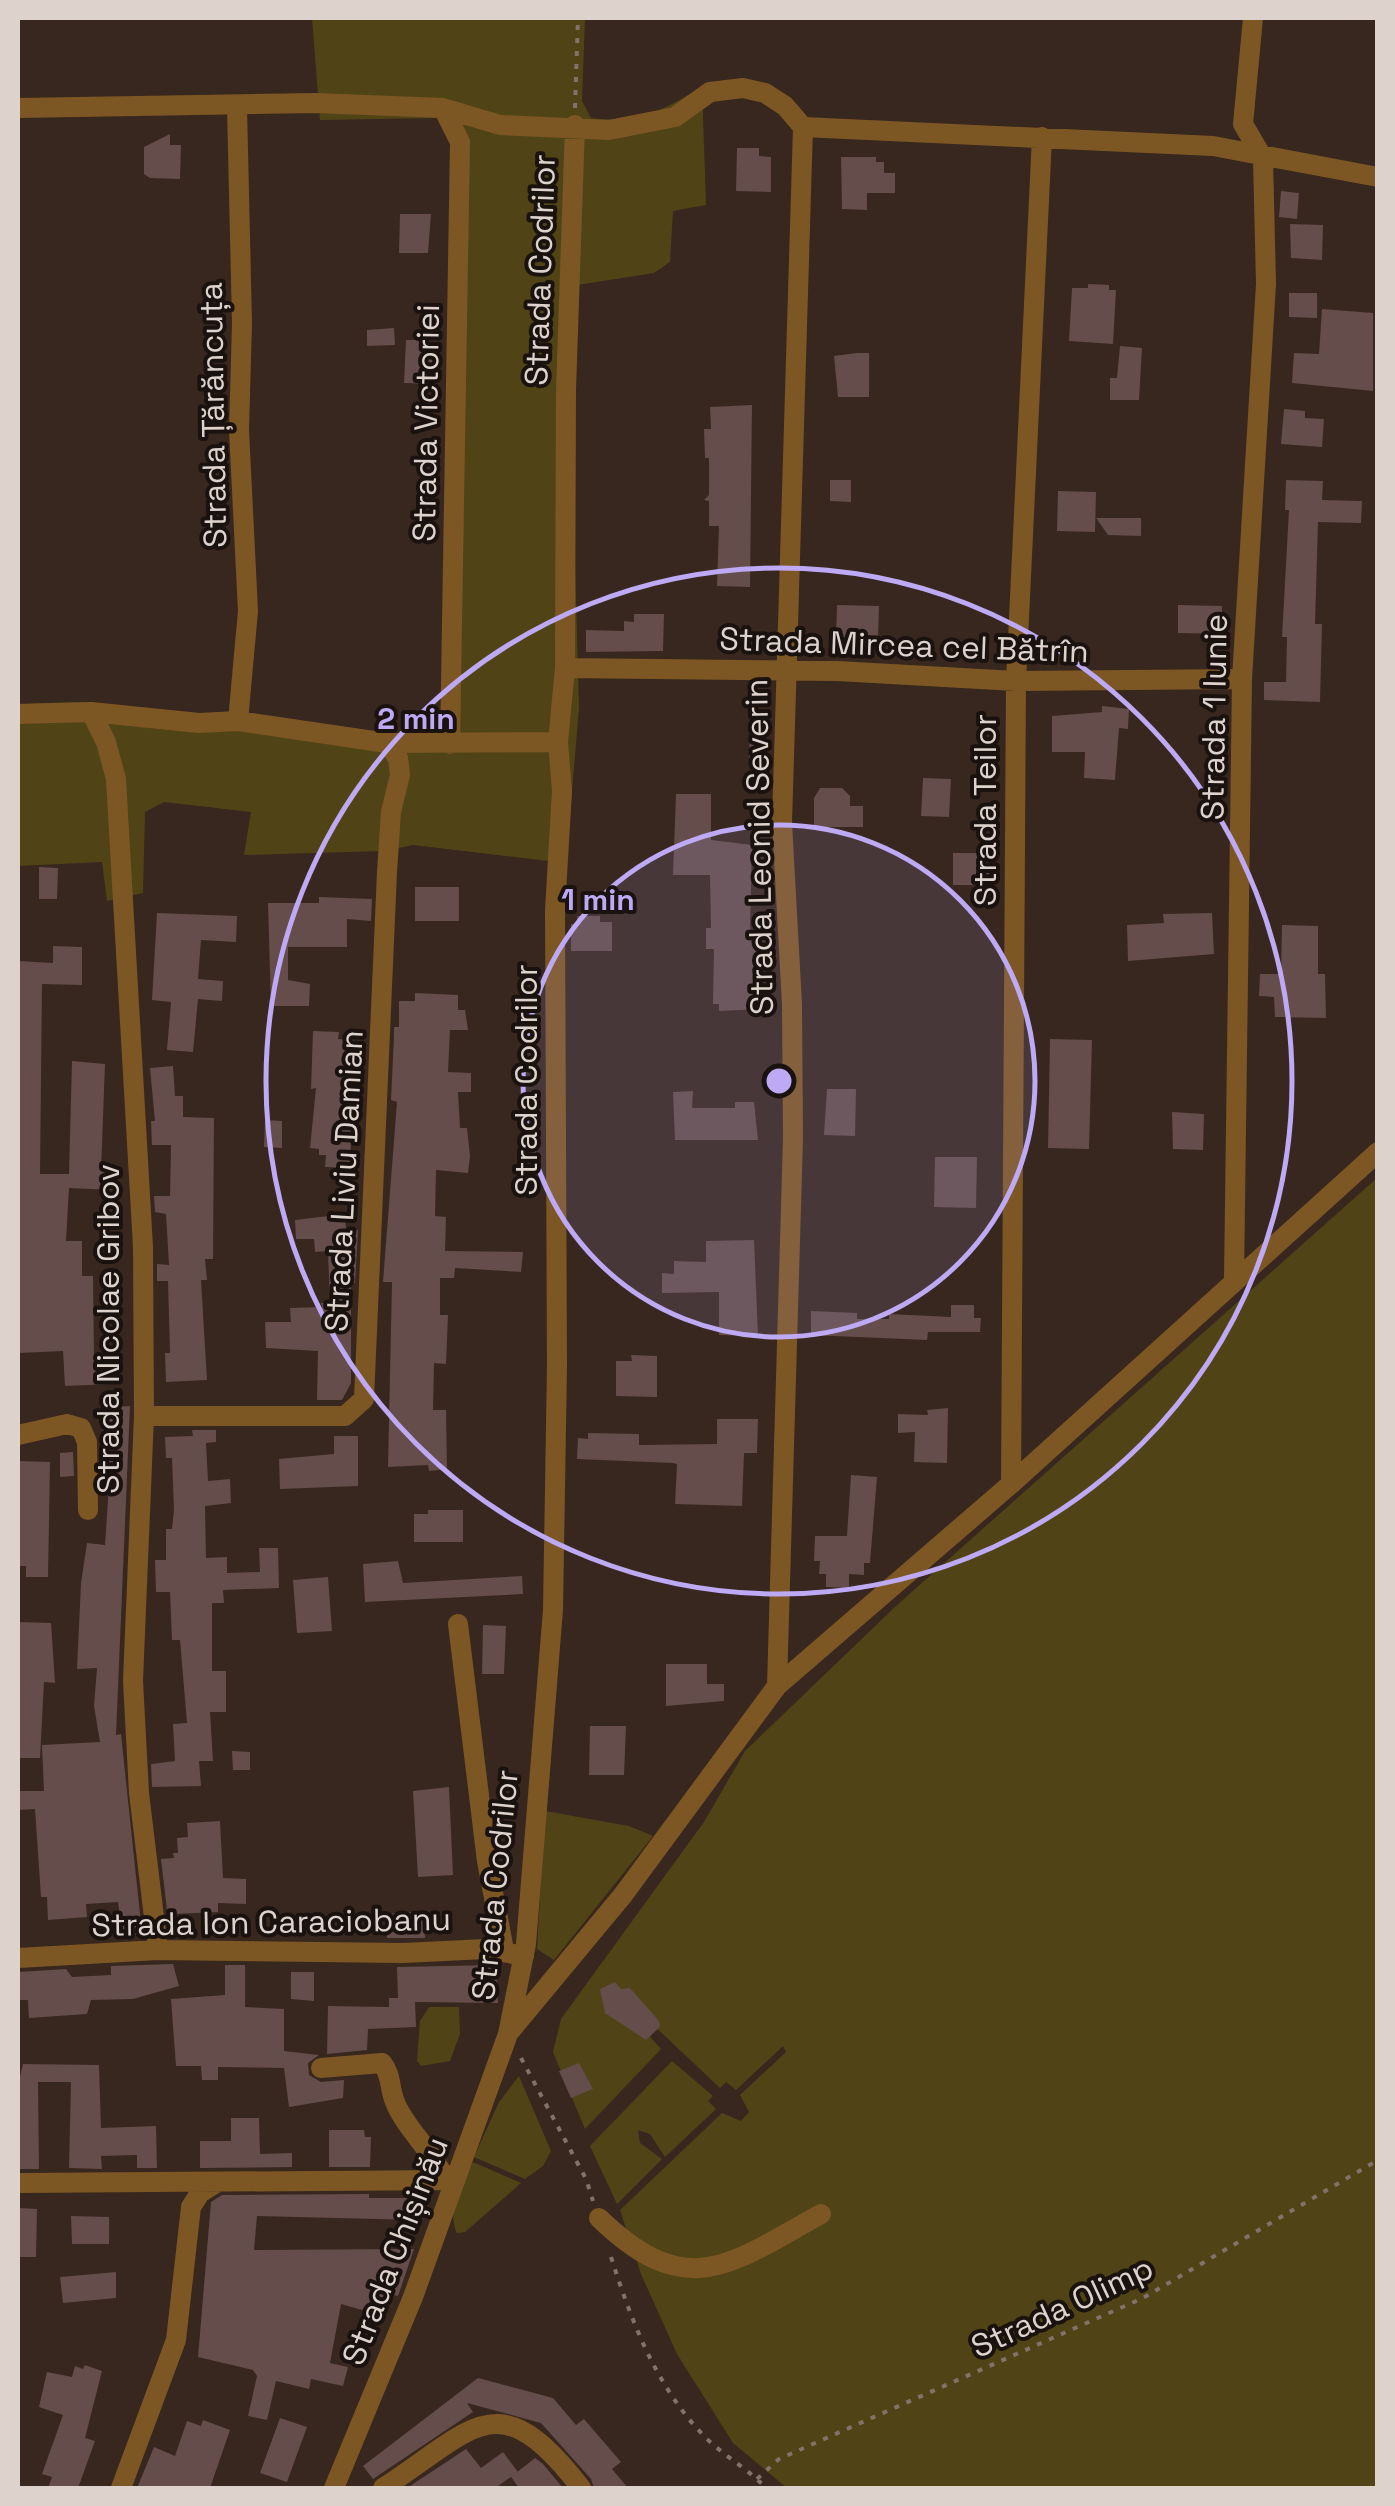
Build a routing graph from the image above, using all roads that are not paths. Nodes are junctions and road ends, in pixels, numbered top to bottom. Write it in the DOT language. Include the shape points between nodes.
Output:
graph roads {
  1 [pos="1253,18"];
  2 [pos="18,108"];
  3 [pos="237,108"];
  4 [pos="443,108"];
  5 [pos="575,125"];
  6 [pos="803,126"];
  7 [pos="1042,137"];
  8 [pos="1263,158"];
  9 [pos="1378,177"];
  10 [pos="565,668"];
  11 [pos="786,670"];
  12 [pos="1242,679"];
  13 [pos="1016,681"];
  14 [pos="91,712"];
  15 [pos="18,714"];
  16 [pos="238,721"];
  17 [pos="558,742"];
  18 [pos="387,743"];
  19 [pos="450,744"];
  20 [pos="1378,1152"];
  21 [pos="1234,1278"];
  22 [pos="144,1416"];
  23 [pos="18,1435"];
  24 [pos="1011,1484"];
  25 [pos="88,1510"];
  26 [pos="458,1624"];
  27 [pos="777,1686"];
  28 [pos="158,1950"];
  29 [pos="514,1953"];
  30 [pos="18,1958"];
  31 [pos="508,2034"];
  32 [pos="322,2068"];
  33 [pos="450,2180"];
  34 [pos="220,2182"];
  35 [pos="18,2183"];
  36 [pos="821,2214"];
  37 [pos="599,2218"];
  38 [pos="121,2488"];
  39 [pos="334,2488"];
  40 [pos="383,2488"];
  41 [pos="581,2488"];
  1 -- 8 [label="street" via="1244,124"];
  2 -- 3 [label="street"];
  3 -- 4 [label="street"];
  3 -- 16 [label="street, Strada Țărăncuța" via="239,430 248,611"];
  4 -- 5 [label="street" via="500,124"];
  4 -- 19 [label="street, Strada Victoriei" via="460,142"];
  5 -- 6 [label="street" via="608,130 675,117 710,92 743,88 786,106"];
  5 -- 10 [label="street, Strada Codrilor"];
  6 -- 7 [label="street"];
  6 -- 11 [label="street, Strada Leonid Severin"];
  7 -- 8 [label="street" via="1213,146"];
  7 -- 13 [label="street, Strada Teilor"];
  8 -- 9 [label="street"];
  8 -- 12 [label="street, Strada 1 Iunie" via="1266,284"];
  10 -- 11 [label="street, Strada Mircea cel Bătrîn"];
  10 -- 17 [label="street, Strada Codrilor"];
  11 -- 13 [label="street, Strada Mircea cel Bătrîn"];
  11 -- 27 [label="street, Strada Leonid Severin" via="782,823 792,1138"];
  12 -- 13 [label="street, Strada Mircea cel Bătrîn"];
  12 -- 21 [label="street, Strada 1 Iunie"];
  13 -- 24 [label="street, Strada Teilor"];
  14 -- 15 [label="street"];
  14 -- 16 [label="street"];
  14 -- 22 [label="street, Strada Nicolae Gribov" via="116,780 138,1140"];
  16 -- 18 [label="street"];
  17 -- 19 [label="street"];
  17 -- 29 [label="street, Strada Codrilor" via="553,1610"];
  18 -- 19 [label="street"];
  18 -- 22 [label="street, Strada Liviu Damian" via="400,775 387,872 364,1399 344,1416"];
  20 -- 21 [label="street"];
  21 -- 24 [label="street"];
  22 -- 28 [label="street, Strada Nicolae Gribov" via="133,1681"];
  23 -- 25 [label="street" via="67,1424 81,1428 88,1442"];
  24 -- 27 [label="street"];
  26 -- 29 [label="street" via="488,1861"];
  27 -- 31 [label="street" via="623,1895"];
  28 -- 29 [label="street, Strada Ion Caraciobanu"];
  28 -- 30 [label="street, Strada Ion Caraciobanu"];
  29 -- 31 [label="street, Strada Codrilor"];
  31 -- 33 [label="street, Strada Chișinău"];
  32 -- 33 [label="street" via="382,2063 394,2101"];
  33 -- 34 [label="street"];
  33 -- 39 [label="street, Strada Chișinău" via="412,2297"];
  34 -- 35 [label="street"];
  34 -- 38 [label="street" via="200,2192 191,2207 176,2340"];
  36 -- 37 [label="street" via="734,2262 700,2270 658,2262"];
  40 -- 41 [label="street" via="453,2437 484,2423 513,2425 543,2442"];
}
